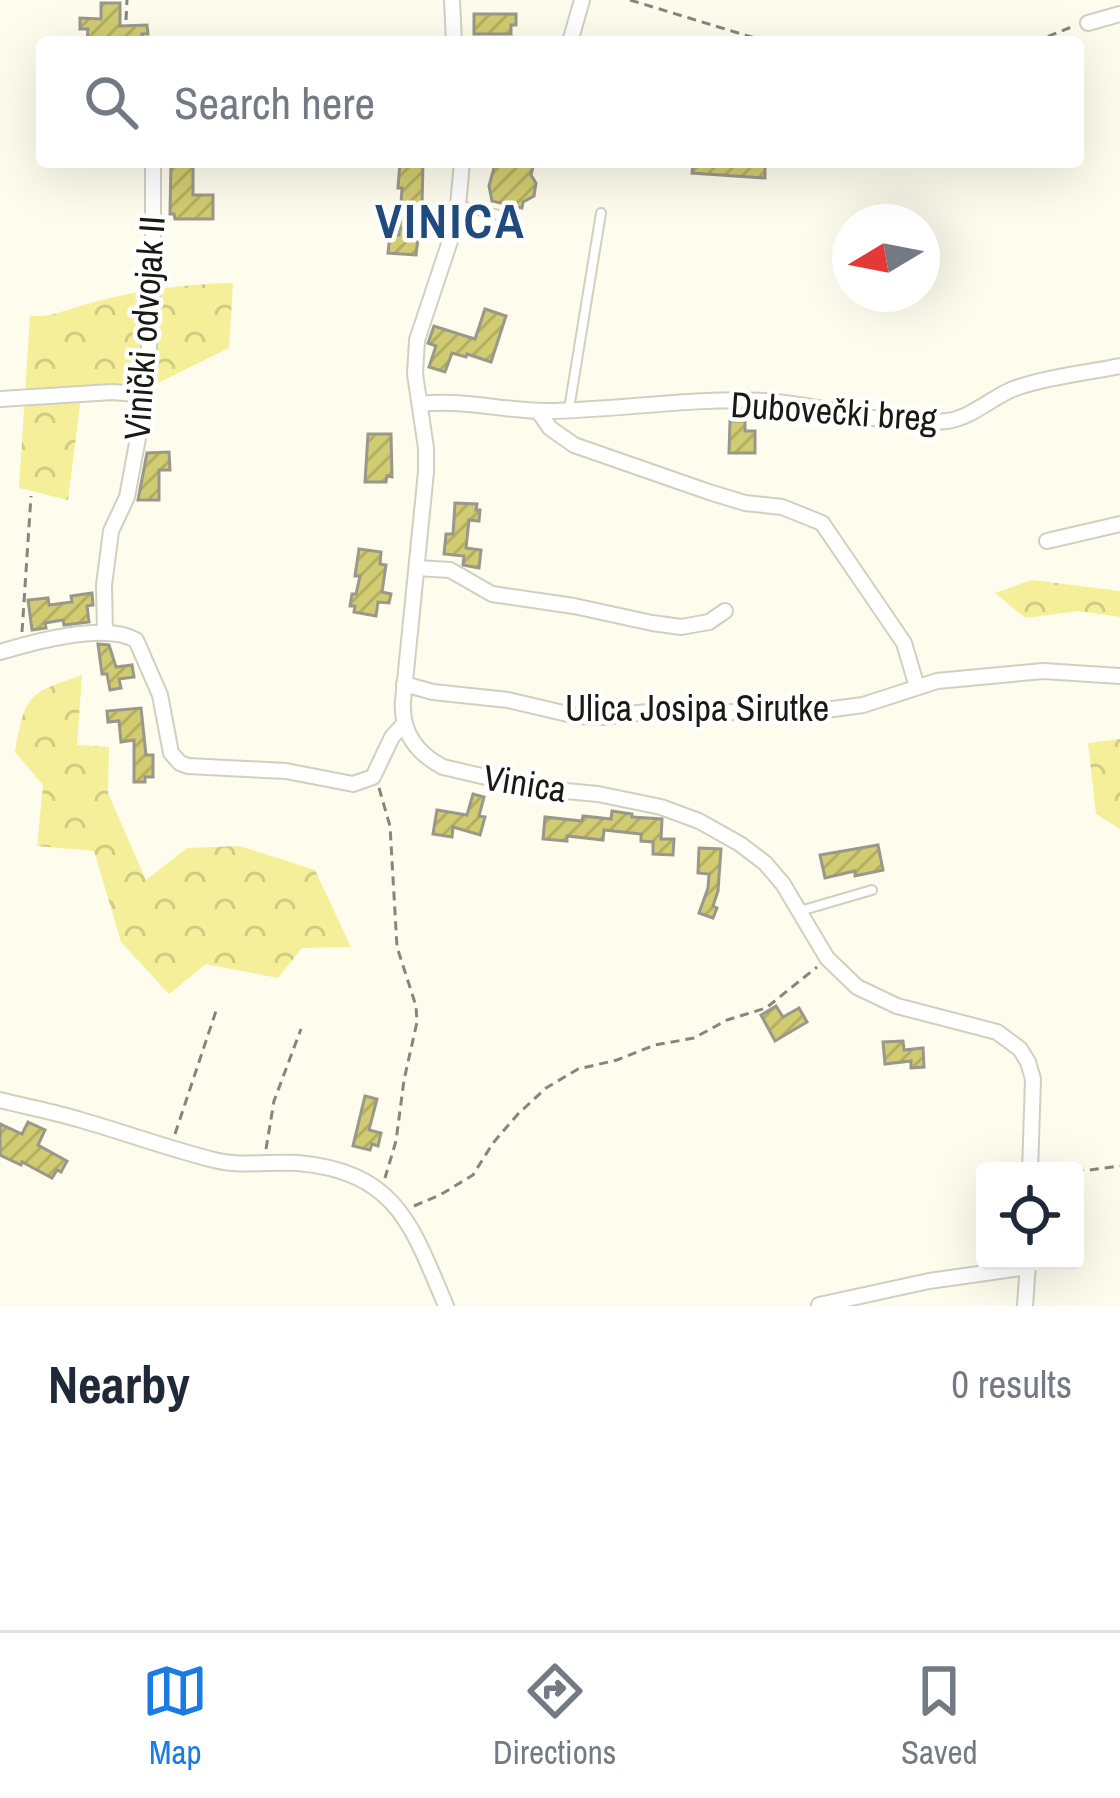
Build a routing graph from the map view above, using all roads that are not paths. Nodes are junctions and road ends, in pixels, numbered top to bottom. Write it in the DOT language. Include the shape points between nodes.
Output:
graph roads {
  1 [pos="452,0"];
  2 [pos="582,0"];
  3 [pos="1120,14"];
  4 [pos="1088,23"];
  5 [pos="454,36"];
  6 [pos="572,36"];
  7 [pos="153,168"];
  8 [pos="461,168"];
  9 [pos="458,206"];
  10 [pos="601,213"];
  11 [pos="516,219"];
  12 [pos="1120,366"];
  13 [pos="146,395"];
  14 [pos="0,399"];
  15 [pos="420,404"];
  16 [pos="569,410"];
  17 [pos="538,411"];
  18 [pos="1120,524"];
  19 [pos="1046,541"];
  20 [pos="417,568"];
  21 [pos="725,611"];
  22 [pos="105,633"];
  23 [pos="0,652"];
  24 [pos="1120,676"];
  25 [pos="404,684"];
  26 [pos="917,686"];
  27 [pos="404,725"];
  28 [pos="872,890"];
  29 [pos="799,911"];
  30 [pos="0,1100"];
  31 [pos="1030,1162"];
  32 [pos="993,1270"];
  33 [pos="1028,1270"];
  34 [pos="819,1305"];
  35 [pos="446,1306"];
  36 [pos="1025,1306"];
  1 -- 5 [label="street"];
  2 -- 6 [label="street"];
  3 -- 4 [label="street"];
  7 -- 13 [label="street, Vinički odvojak II"];
  8 -- 9 [label="street"];
  9 -- 11 [label="lane"];
  9 -- 15 [label="street" via="417,340"];
  10 -- 16 [label="lane"];
  12 -- 16 [label="street, Dubovečki breg" via="1018,387 946,421 765,401"];
  13 -- 14 [label="street"];
  13 -- 22 [label="street, Vinički odvojak II" via="127,497 112,531"];
  15 -- 17 [label="street, Dubovečki breg"];
  15 -- 20 [label="street" via="426,448"];
  16 -- 17 [label="street, Dubovečki breg"];
  17 -- 26 [label="street" via="574,445 822,523 904,644"];
  18 -- 19 [label="street"];
  20 -- 21 [label="street" via="450,570 492,594 652,623 681,627"];
  20 -- 25 [label="street"];
  22 -- 23 [label="street"];
  22 -- 27 [label="street" via="136,640 160,695 171,753 188,766 363,783"];
  24 -- 26 [label="street, Ulica Josipa Sirutke" via="1043,670"];
  25 -- 26 [label="street, Ulica Josipa Sirutke" via="603,717 803,713 863,705"];
  25 -- 27 [label="street"];
  27 -- 29 [label="street, Vinica" via="419,751 443,767 630,800 699,821 765,863"];
  28 -- 29 [label="lane"];
  29 -- 31 [label="street, Vinica" via="827,958 857,987 998,1032 1020,1049 1033,1079"];
  30 -- 35 [label="street" via="219,1162 296,1163 358,1178 402,1211"];
  32 -- 34 [label="street"];
  33 -- 36 [label="street"];
}
